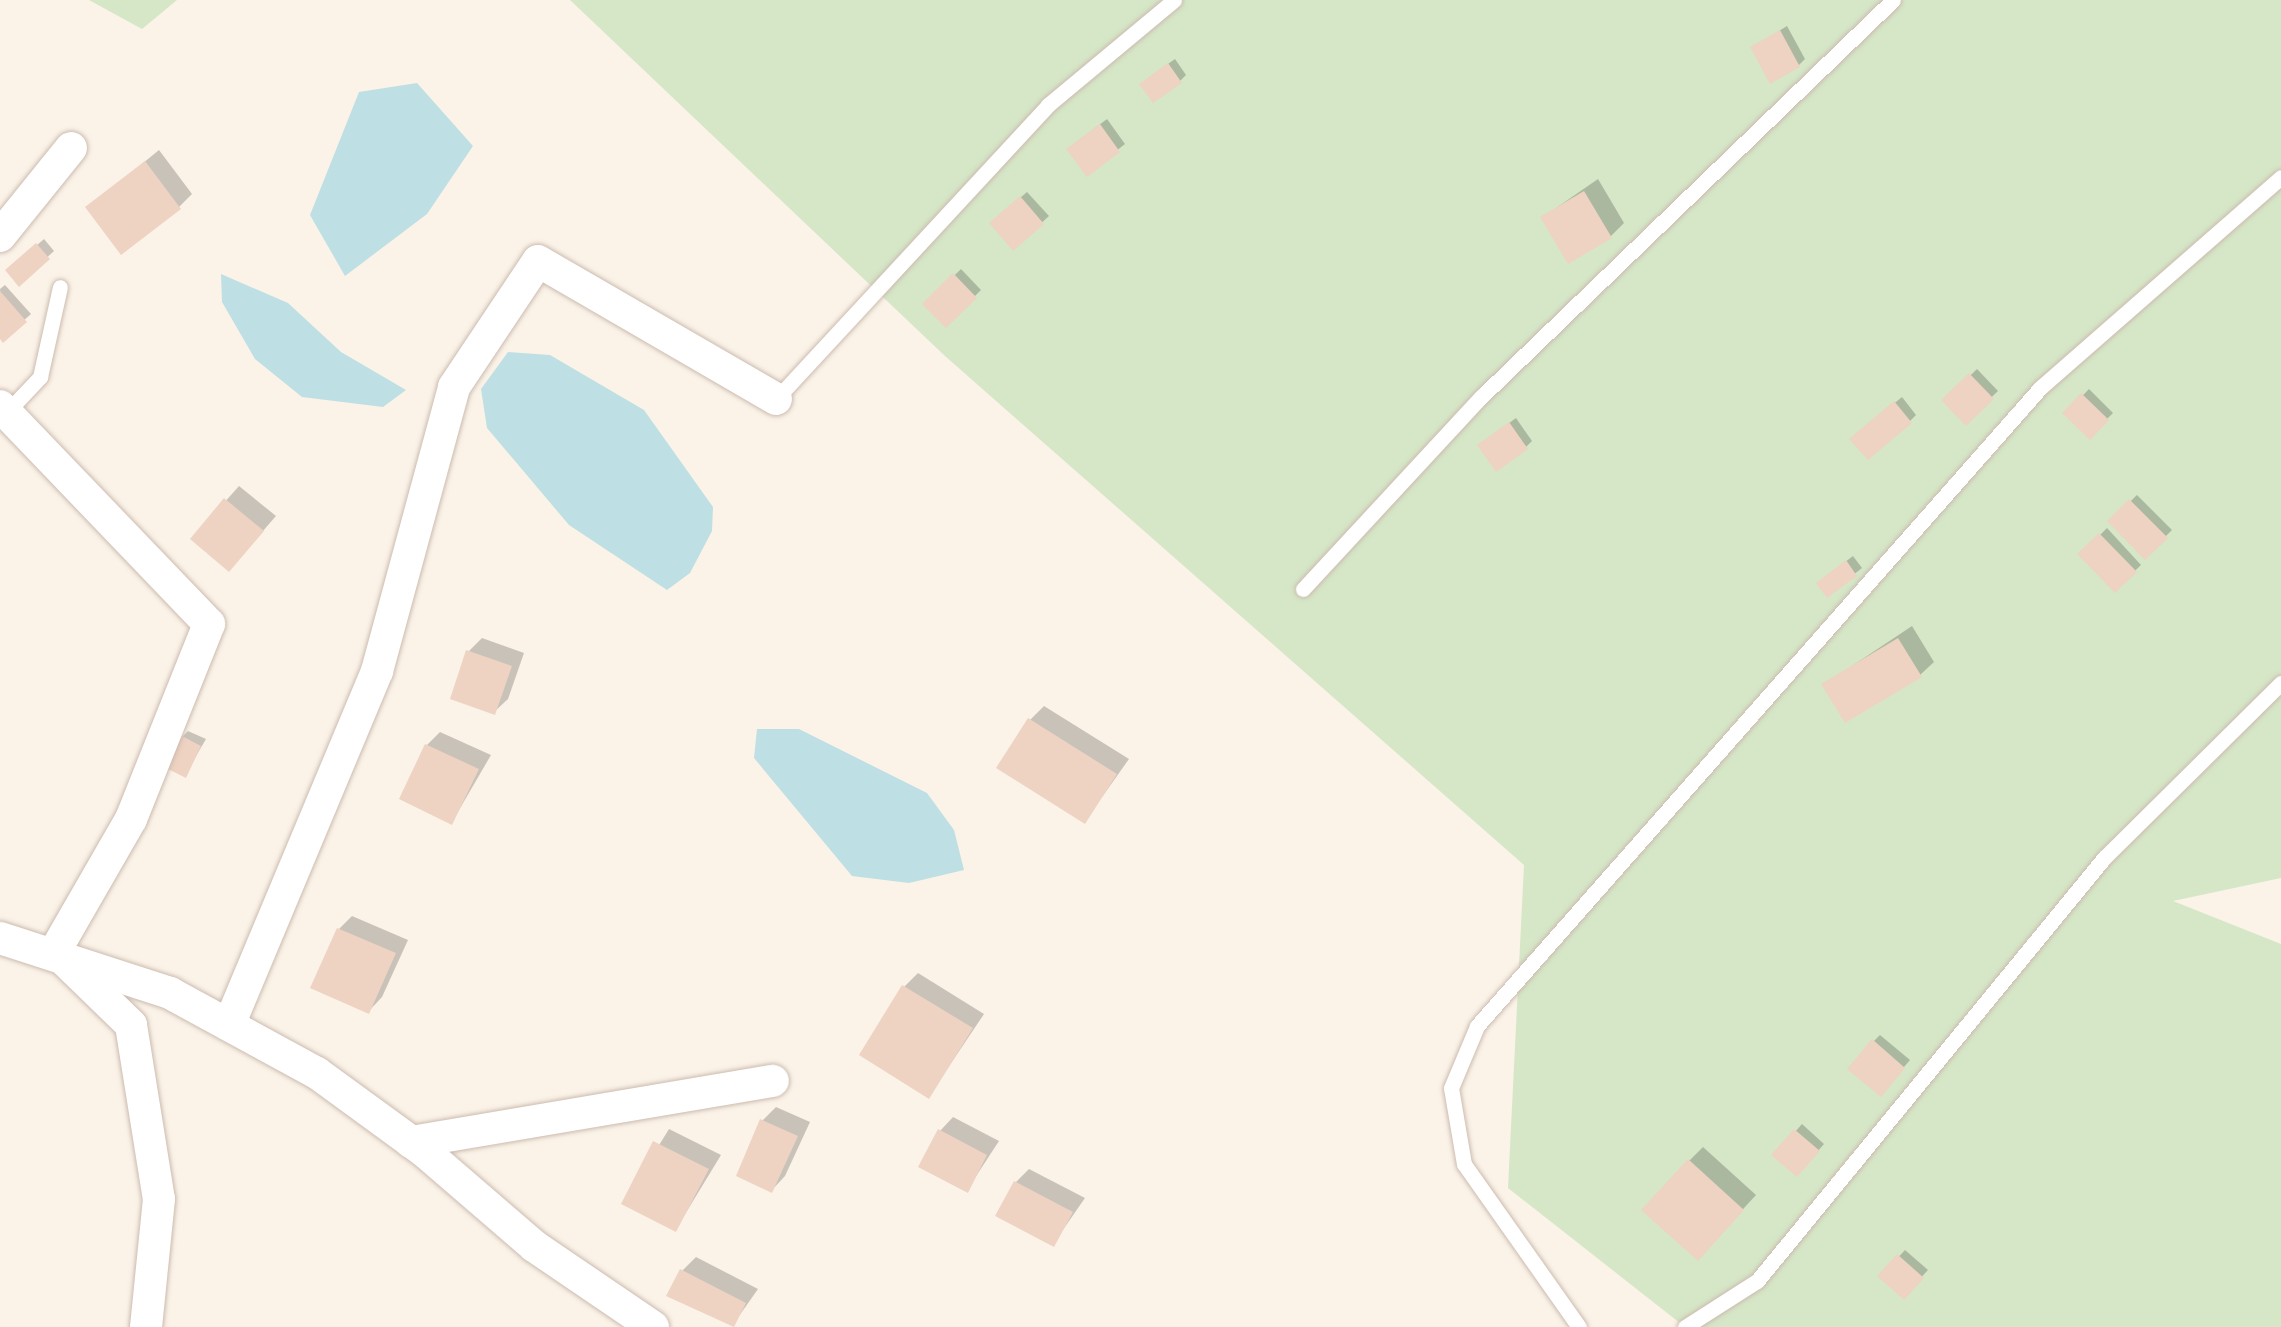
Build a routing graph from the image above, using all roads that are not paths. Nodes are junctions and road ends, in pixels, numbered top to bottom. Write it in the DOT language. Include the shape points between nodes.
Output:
graph roads {
  1 [pos="1174,0"];
  2 [pos="1893,0"];
  3 [pos="71,148"];
  4 [pos="2281,177"];
  5 [pos="0,236"];
  6 [pos="60,287"];
  7 [pos="776,399"];
  8 [pos="3,410"];
  9 [pos="1303,589"];
  10 [pos="2281,683"];
  11 [pos="0,938"];
  12 [pos="55,951"];
  13 [pos="229,1025"];
  14 [pos="773,1081"];
  15 [pos="411,1142"];
  16 [pos="146,1327"];
  17 [pos="653,1327"];
  18 [pos="1579,1327"];
  19 [pos="1686,1327"];
  1 -- 7 [label="lane" via="1048,105"];
  2 -- 9 [label="lane" via="1481,397"];
  3 -- 5 [label="street"];
  4 -- 18 [label="lane" via="2040,388 1477,1026 1451,1088 1464,1164"];
  6 -- 8 [label="lane" via="40,377"];
  7 -- 13 [label="street" via="538,261 454,387 377,672"];
  8 -- 12 [label="street" via="209,624 131,819"];
  10 -- 19 [label="lane" via="2104,858 1757,1281"];
  11 -- 12 [label="street"];
  12 -- 13 [label="street" via="170,993"];
  12 -- 16 [label="street" via="131,1025 159,1199"];
  13 -- 15 [label="street" via="317,1073"];
  14 -- 15 [label="street"];
  15 -- 17 [label="street" via="534,1246"];
}
